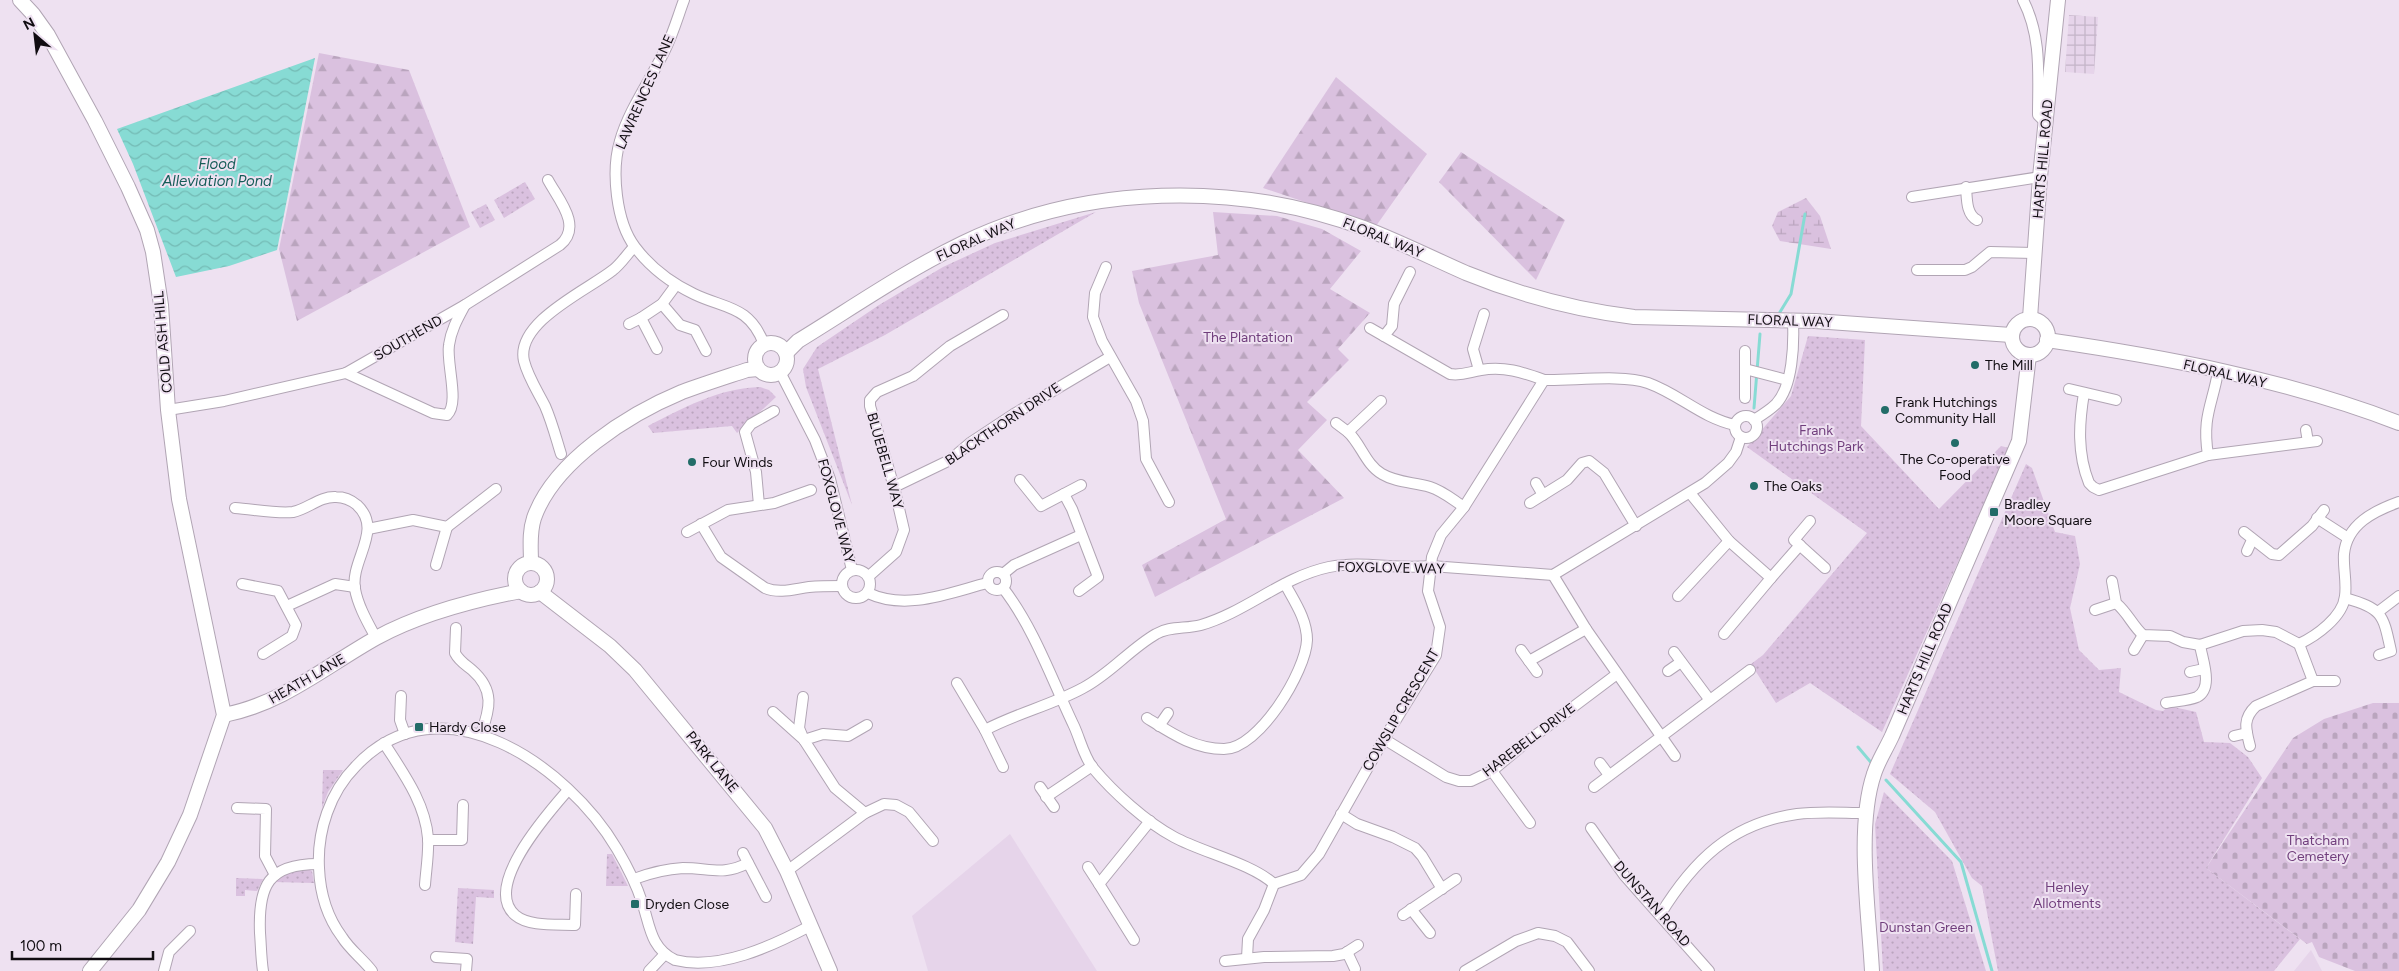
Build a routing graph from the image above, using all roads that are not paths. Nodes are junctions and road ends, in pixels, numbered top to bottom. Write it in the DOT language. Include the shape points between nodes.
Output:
graph roads {
  1 [pos="20,0"];
  2 [pos="684,0"];
  3 [pos="2023,0"];
  4 [pos="2058,0"];
  5 [pos="2045,122"];
  6 [pos="2040,176"];
  7 [pos="548,180"];
  8 [pos="1966,187"];
  9 [pos="1912,197"];
  10 [pos="1977,220"];
  11 [pos="634,247"];
  12 [pos="2035,253"];
  13 [pos="1106,267"];
  14 [pos="1916,270"];
  15 [pos="1410,272"];
  16 [pos="676,285"];
  17 [pos="662,304"];
  18 [pos="465,305"];
  19 [pos="1484,314"];
  20 [pos="1003,315"];
  21 [pos="641,318"];
  22 [pos="2030,318"];
  23 [pos="1793,321"];
  24 [pos="628,324"];
  25 [pos="1370,328"];
  26 [pos="2011,335"];
  27 [pos="1384,336"];
  28 [pos="2048,340"];
  29 [pos="764,344"];
  30 [pos="657,348"];
  31 [pos="706,351"];
  32 [pos="1745,351"];
  33 [pos="786,353"];
  34 [pos="2029,355"];
  35 [pos="1110,357"];
  36 [pos="758,368"];
  37 [pos="1479,370"];
  38 [pos="1751,371"];
  39 [pos="780,372"];
  40 [pos="2218,372"];
  41 [pos="346,373"];
  42 [pos="1544,380"];
  43 [pos="1787,380"];
  44 [pos="2069,389"];
  45 [pos="2084,393"];
  46 [pos="1745,398"];
  47 [pos="2116,400"];
  48 [pos="1381,401"];
  49 [pos="168,410"];
  50 [pos="774,410"];
  51 [pos="1754,420"];
  52 [pos="1336,423"];
  53 [pos="2399,423"];
  54 [pos="1735,425"];
  55 [pos="2306,430"];
  56 [pos="1348,432"];
  57 [pos="1741,438"];
  58 [pos="561,454"];
  59 [pos="2208,455"];
  60 [pos="1020,480"];
  61 [pos="1536,483"];
  62 [pos="1081,485"];
  63 [pos="894,487"];
  64 [pos="496,489"];
  65 [pos="811,490"];
  66 [pos="1690,493"];
  67 [pos="1064,494"];
  68 [pos="1543,495"];
  69 [pos="1168,502"];
  70 [pos="2399,502"];
  71 [pos="1530,503"];
  72 [pos="760,505"];
  73 [pos="1464,507"];
  74 [pos="235,508"];
  75 [pos="1810,521"];
  76 [pos="701,524"];
  77 [pos="1636,526"];
  78 [pos="447,527"];
  79 [pos="368,529"];
  80 [pos="687,532"];
  81 [pos="2244,532"];
  82 [pos="1081,536"];
  83 [pos="2348,538"];
  84 [pos="2252,540"];
  85 [pos="1729,541"];
  86 [pos="1800,546"];
  87 [pos="2247,551"];
  88 [pos="531,563"];
  89 [pos="436,564"];
  90 [pos="1431,566"];
  91 [pos="1825,568"];
  92 [pos="852,570"];
  93 [pos="1003,574"];
  94 [pos="1553,575"];
  95 [pos="868,576"];
  96 [pos="1771,578"];
  97 [pos="2112,581"];
  98 [pos="987,583"];
  99 [pos="242,584"];
  100 [pos="1285,584"];
  101 [pos="842,586"];
  102 [pos="355,587"];
  103 [pos="1003,588"];
  104 [pos="521,591"];
  105 [pos="1079,591"];
  106 [pos="540,592"];
  107 [pos="868,593"];
  108 [pos="1678,596"];
  109 [pos="2399,596"];
  110 [pos="2345,598"];
  111 [pos="2116,603"];
  112 [pos="287,606"];
  113 [pos="2095,610"];
  114 [pos="2378,612"];
  115 [pos="456,628"];
  116 [pos="1586,629"];
  117 [pos="1724,634"];
  118 [pos="2143,636"];
  119 [pos="376,638"];
  120 [pos="2299,644"];
  121 [pos="2200,645"];
  122 [pos="1521,650"];
  123 [pos="2134,650"];
  124 [pos="1674,652"];
  125 [pos="263,654"];
  126 [pos="2379,655"];
  127 [pos="1529,661"];
  128 [pos="1681,662"];
  129 [pos="2204,669"];
  130 [pos="1750,670"];
  131 [pos="1537,672"];
  132 [pos="1668,672"];
  133 [pos="2190,672"];
  134 [pos="1617,674"];
  135 [pos="2313,681"];
  136 [pos="2335,681"];
  137 [pos="495,682"];
  138 [pos="957,683"];
  139 [pos="485,687"];
  140 [pos="401,696"];
  141 [pos="803,697"];
  142 [pos="1060,698"];
  143 [pos="1710,700"];
  144 [pos="2166,703"];
  145 [pos="773,712"];
  146 [pos="1168,713"];
  147 [pos="224,715"];
  148 [pos="1147,718"];
  149 [pos="867,725"];
  150 [pos="1159,726"];
  151 [pos="986,730"];
  152 [pos="2247,733"];
  153 [pos="405,734"];
  154 [pos="481,734"];
  155 [pos="1661,736"];
  156 [pos="2234,736"];
  157 [pos="1384,738"];
  158 [pos="804,740"];
  159 [pos="384,743"];
  160 [pos="2250,746"];
  161 [pos="1675,756"];
  162 [pos="1600,763"];
  163 [pos="1092,766"];
  164 [pos="1003,767"];
  165 [pos="1492,771"];
  166 [pos="1610,775"];
  167 [pos="1040,787"];
  168 [pos="1594,787"];
  169 [pos="568,790"];
  170 [pos="1046,797"];
  171 [pos="463,806"];
  172 [pos="1054,807"];
  173 [pos="236,808"];
  174 [pos="865,813"];
  175 [pos="1866,813"];
  176 [pos="1341,814"];
  177 [pos="1150,821"];
  178 [pos="1530,823"];
  179 [pos="1597,831"];
  180 [pos="428,840"];
  181 [pos="933,841"];
  182 [pos="743,853"];
  183 [pos="722,860"];
  184 [pos="318,864"];
  185 [pos="748,864"];
  186 [pos="1088,868"];
  187 [pos="721,871"];
  188 [pos="787,871"];
  189 [pos="275,876"];
  190 [pos="634,879"];
  191 [pos="1456,879"];
  192 [pos="1099,884"];
  193 [pos="1274,884"];
  194 [pos="425,885"];
  195 [pos="1442,889"];
  196 [pos="576,894"];
  197 [pos="766,897"];
  198 [pos="1660,915"];
  199 [pos="810,926"];
  200 [pos="190,931"];
  201 [pos="1430,933"];
  202 [pos="1134,940"];
  203 [pos="1358,945"];
  204 [pos="1347,952"];
  205 [pos="665,954"];
  206 [pos="436,958"];
  207 [pos="1248,958"];
  208 [pos="1225,961"];
  209 [pos="734,966"];
  210 [pos="1355,969"];
  211 [pos="90,971"];
  212 [pos="164,971"];
  213 [pos="263,971"];
  214 [pos="372,971"];
  215 [pos="466,971"];
  216 [pos="649,971"];
  217 [pos="830,971"];
  218 [pos="1465,971"];
  219 [pos="1590,971"];
  220 [pos="1709,971"];
  221 [pos="1872,971"];
  1 -- 49 [label="street, COLD ASH HILL" via="34,14 61,58 147,230 160,297"];
  2 -- 11 [label="street, LAWRENCES LANE" via="666,48 620,140 615,161 614,177 624,224"];
  3 -- 5 [label="street" via="2031,15 2037,42 2038,115"];
  4 -- 5 [label="street, HARTS HILL ROAD"];
  5 -- 6 [label="street, HARTS HILL ROAD"];
  6 -- 8 [label="street"];
  6 -- 12 [label="street, HARTS HILL ROAD"];
  7 -- 18 [label="street, SOUTHEND" via="569,219 568,238"];
  8 -- 9 [label="street"];
  8 -- 10 [label="street" via="1968,209"];
  11 -- 16 [label="street"];
  11 -- 58 [label="street" via="614,269 585,287 532,329 524,343 526,367 550,418"];
  12 -- 14 [label="street" via="1990,252 1965,270"];
  12 -- 22 [label="street, HARTS HILL ROAD"];
  13 -- 35 [label="street" via="1095,293 1093,317"];
  15 -- 27 [label="street" via="1394,304 1392,326"];
  16 -- 17 [label="street"];
  16 -- 29 [label="street" via="735,308 756,329"];
  17 -- 21 [label="street"];
  17 -- 31 [label="street" via="680,325 695,330"];
  18 -- 41 [label="street, SOUTHEND"];
  18 -- 41 [label="street" via="450,337 448,354 453,401 448,414 433,413"];
  19 -- 37 [label="street" via="1473,349"];
  20 -- 63 [label="street, BLUEBELL WAY" via="950,346 913,376 873,395 870,406"];
  21 -- 24 [label="street"];
  21 -- 30 [label="street"];
  22 -- 26 [label="street" via="2016,325"];
  22 -- 28 [label="street" via="2044,325"];
  23 -- 26 [label="street, FLORAL WAY"];
  23 -- 33 [label="street, FLORAL WAY" via="1607,314 1514,291 1364,228 1297,208 1250,199 1151,196 1053,212 964,242 798,341"];
  23 -- 43 [label="street" via="1793,352"];
  25 -- 27 [label="street"];
  26 -- 34 [label="street" via="2018,351"];
  27 -- 37 [label="street" via="1450,374 1461,376"];
  28 -- 34 [label="street" via="2043,349"];
  28 -- 40 [label="street, FLORAL WAY" via="2150,356"];
  29 -- 33 [label="street" via="779,345"];
  29 -- 36 [label="street" via="755,355"];
  32 -- 38 [label="street"];
  33 -- 39 [label="street" via="786,364"];
  34 -- 175 [label="street, HARTS HILL ROAD" via="2019,441 1874,774"];
  35 -- 63 [label="street, BLACKTHORN DRIVE" via="1022,409 950,460"];
  35 -- 69 [label="street" via="1136,401 1143,420 1146,459"];
  36 -- 39 [label="street" via="771,375"];
  36 -- 88 [label="street" via="681,392 632,418 589,447 563,472 542,500 531,531"];
  37 -- 42 [label="street" via="1518,371"];
  38 -- 43 [label="street"];
  38 -- 46 [label="street"];
  39 -- 92 [label="street, FOXGLOVE WAY" via="808,424 830,478"];
  40 -- 53 [label="street, FLORAL WAY" via="2314,394"];
  40 -- 59 [label="street" via="2207,412 2205,436"];
  41 -- 49 [label="street, SOUTHEND" via="251,396"];
  42 -- 54 [label="street" via="1646,383 1708,417"];
  42 -- 73 [label="street, COWSLIP CRESCENT"];
  43 -- 51 [label="street" via="1777,403"];
  44 -- 45 [label="street"];
  45 -- 47 [label="street"];
  45 -- 59 [label="street" via="2080,417 2081,450 2088,480 2095,489 2104,490"];
  48 -- 56 [label="street"];
  49 -- 147 [label="street, COLD ASH HILL" via="180,499"];
  50 -- 72 [label="street" via="745,432 756,472"];
  51 -- 54 [label="street" via="1744,416"];
  51 -- 57 [label="street" via="1756,433"];
  52 -- 56 [label="street"];
  54 -- 57 [label="street"];
  55 -- 59 [label="street" via="2312,441"];
  56 -- 73 [label="street" via="1381,474 1394,480 1431,487"];
  57 -- 66 [label="street" via="1728,463"];
  60 -- 67 [label="street" via="1041,506"];
  61 -- 68 [label="street"];
  62 -- 67 [label="street"];
  63 -- 95 [label="street, BLUEBELL WAY" via="904,530 902,538 896,552"];
  64 -- 78 [label="street"];
  65 -- 72 [label="street"];
  66 -- 77 [label="street"];
  66 -- 85 [label="street"];
  67 -- 82 [label="street"];
  68 -- 71 [label="street"];
  68 -- 77 [label="street" via="1567,480 1582,463 1589,461 1604,473"];
  70 -- 83 [label="street" via="2372,512"];
  72 -- 76 [label="street" via="728,510"];
  73 -- 90 [label="street, COWSLIP CRESCENT" via="1442,535"];
  74 -- 79 [label="street" via="293,512 323,499 343,498 359,507"];
  75 -- 86 [label="street" via="1794,540"];
  76 -- 80 [label="street"];
  76 -- 101 [label="street" via="721,557 765,588 790,591"];
  77 -- 94 [label="street"];
  78 -- 79 [label="street" via="413,520"];
  78 -- 89 [label="street"];
  79 -- 102 [label="street"];
  81 -- 84 [label="street"];
  82 -- 93 [label="street" via="1014,565"];
  82 -- 105 [label="street" via="1098,577"];
  83 -- 84 [label="street" via="2321,514 2279,555 2272,554"];
  83 -- 110 [label="street" via="2344,555"];
  84 -- 87 [label="street"];
  85 -- 96 [label="street"];
  85 -- 108 [label="street"];
  86 -- 91 [label="street"];
  86 -- 96 [label="street"];
  88 -- 104 [label="street" via="522,566 516,574 516,584"];
  88 -- 106 [label="street" via="540,566 546,574 546,584"];
  90 -- 94 [label="street, FOXGLOVE WAY"];
  90 -- 100 [label="street, FOXGLOVE WAY" via="1341,566"];
  90 -- 157 [label="street, COWSLIP CRESCENT" via="1428,591 1438,618 1439,647"];
  92 -- 95 [label="street"];
  92 -- 101 [label="street" via="844,576"];
  93 -- 98 [label="street" via="992,573"];
  93 -- 103 [label="street" via="1006,580"];
  94 -- 116 [label="street"];
  95 -- 107 [label="street" via="871,585"];
  96 -- 117 [label="street"];
  97 -- 111 [label="street"];
  98 -- 103 [label="street" via="993,590"];
  98 -- 107 [label="street" via="905,601 888,600"];
  99 -- 112 [label="street" via="278,591"];
  100 -- 142 [label="street, FOXGLOVE WAY" via="1201,625 1158,633 1083,688"];
  100 -- 150 [label="street" via="1306,626 1305,654 1300,668 1261,729 1247,742 1224,749 1183,740"];
  101 -- 107 [label="street" via="852,598 864,597"];
  102 -- 112 [label="street" via="335,584"];
  102 -- 119 [label="street" via="364,616"];
  103 -- 142 [label="street" via="1028,628"];
  104 -- 106 [label="street" via="531,595"];
  104 -- 119 [label="street, HEATH LANE" via="415,620"];
  106 -- 188 [label="street, PARK LANE" via="610,646 657,694 765,828"];
  109 -- 114 [label="street"];
  110 -- 114 [label="street" via="2367,604"];
  110 -- 120 [label="street" via="2324,628"];
  111 -- 113 [label="street"];
  111 -- 118 [label="street" via="2127,612"];
  112 -- 125 [label="street" via="296,631"];
  114 -- 126 [label="street" via="2394,651"];
  115 -- 139 [label="street" via="455,653"];
  116 -- 127 [label="street"];
  116 -- 134 [label="street"];
  118 -- 121 [label="street" via="2170,636"];
  118 -- 123 [label="street"];
  119 -- 147 [label="street, HEATH LANE" via="280,696"];
  120 -- 121 [label="street" via="2276,632 2252,630"];
  120 -- 135 [label="street"];
  121 -- 129 [label="street"];
  122 -- 127 [label="street"];
  124 -- 128 [label="street"];
  127 -- 131 [label="street"];
  128 -- 132 [label="street"];
  128 -- 143 [label="street"];
  129 -- 133 [label="street"];
  129 -- 144 [label="street" via="2205,687 2197,697"];
  130 -- 143 [label="street"];
  134 -- 155 [label="street"];
  134 -- 165 [label="street, HAREBELL DRIVE"];
  135 -- 136 [label="street"];
  135 -- 152 [label="street" via="2256,706 2246,719"];
  137 -- 139 [label="street"];
  138 -- 151 [label="street"];
  139 -- 154 [label="street" via="489,711"];
  140 -- 153 [label="street" via="400,720"];
  141 -- 158 [label="street" via="799,728"];
  142 -- 151 [label="street, FOXGLOVE WAY" via="1009,717"];
  142 -- 163 [label="street"];
  143 -- 155 [label="street"];
  145 -- 158 [label="street"];
  146 -- 150 [label="street"];
  147 -- 211 [label="street" via="190,815 168,862 139,910"];
  148 -- 150 [label="street"];
  149 -- 158 [label="street" via="848,736 823,734"];
  151 -- 164 [label="street"];
  152 -- 156 [label="street"];
  152 -- 160 [label="street"];
  153 -- 154 [label="street" via="440,727"];
  153 -- 159 [label="street"];
  154 -- 169 [label="street" via="518,752"];
  155 -- 161 [label="street"];
  155 -- 166 [label="street"];
  157 -- 165 [label="street, HAREBELL DRIVE" via="1453,780 1471,781"];
  157 -- 176 [label="street, COWSLIP CRESCENT"];
  158 -- 174 [label="street" via="835,788"];
  159 -- 180 [label="street" via="413,788"];
  159 -- 184 [label="street" via="354,767 333,798 321,832"];
  162 -- 166 [label="street"];
  163 -- 170 [label="street"];
  163 -- 177 [label="street"];
  165 -- 178 [label="street"];
  166 -- 168 [label="street"];
  167 -- 170 [label="street"];
  169 -- 190 [label="street" via="599,822"];
  169 -- 196 [label="street" via="514,861 502,895 511,910 523,919 575,925"];
  170 -- 172 [label="street"];
  171 -- 180 [label="street" via="462,840"];
  173 -- 189 [label="street" via="266,809 265,856"];
  174 -- 181 [label="street" via="884,804 896,805 909,812"];
  174 -- 188 [label="street"];
  175 -- 198 [label="street" via="1798,814 1771,819 1743,830 1711,851 1688,873"];
  175 -- 221 [label="street, HARTS HILL ROAD"];
  176 -- 193 [label="street, COWSLIP CRESCENT" via="1307,870 1294,879"];
  176 -- 195 [label="street" via="1415,848"];
  177 -- 192 [label="street"];
  177 -- 193 [label="street" via="1174,838 1246,868"];
  179 -- 198 [label="street, DUNSTAN ROAD" via="1624,875"];
  180 -- 194 [label="street" via="421,863"];
  182 -- 185 [label="street"];
  183 -- 187 [label="street"];
  184 -- 189 [label="street" via="291,866"];
  184 -- 214 [label="street" via="321,891 335,926"];
  185 -- 187 [label="street" via="733,872"];
  185 -- 197 [label="street"];
  186 -- 192 [label="street"];
  187 -- 190 [label="street" via="672,869"];
  188 -- 199 [label="street, PARK LANE"];
  189 -- 213 [label="street" via="265,886 260,903"];
  190 -- 205 [label="street" via="652,937"];
  191 -- 195 [label="street"];
  192 -- 202 [label="street"];
  193 -- 207 [label="street" via="1248,939"];
  195 -- 201 [label="street" via="1407,912"];
  198 -- 220 [label="street, DUNSTAN ROAD"];
  199 -- 209 [label="street"];
  199 -- 217 [label="street, PARK LANE"];
  200 -- 212 [label="street" via="169,952"];
  203 -- 204 [label="street"];
  204 -- 207 [label="street" via="1333,956"];
  204 -- 210 [label="street"];
  205 -- 209 [label="street" via="690,966"];
  205 -- 216 [label="street"];
  206 -- 215 [label="street" via="467,959"];
  207 -- 208 [label="street"];
  218 -- 219 [label="street" via="1538,933 1567,942"];
}
